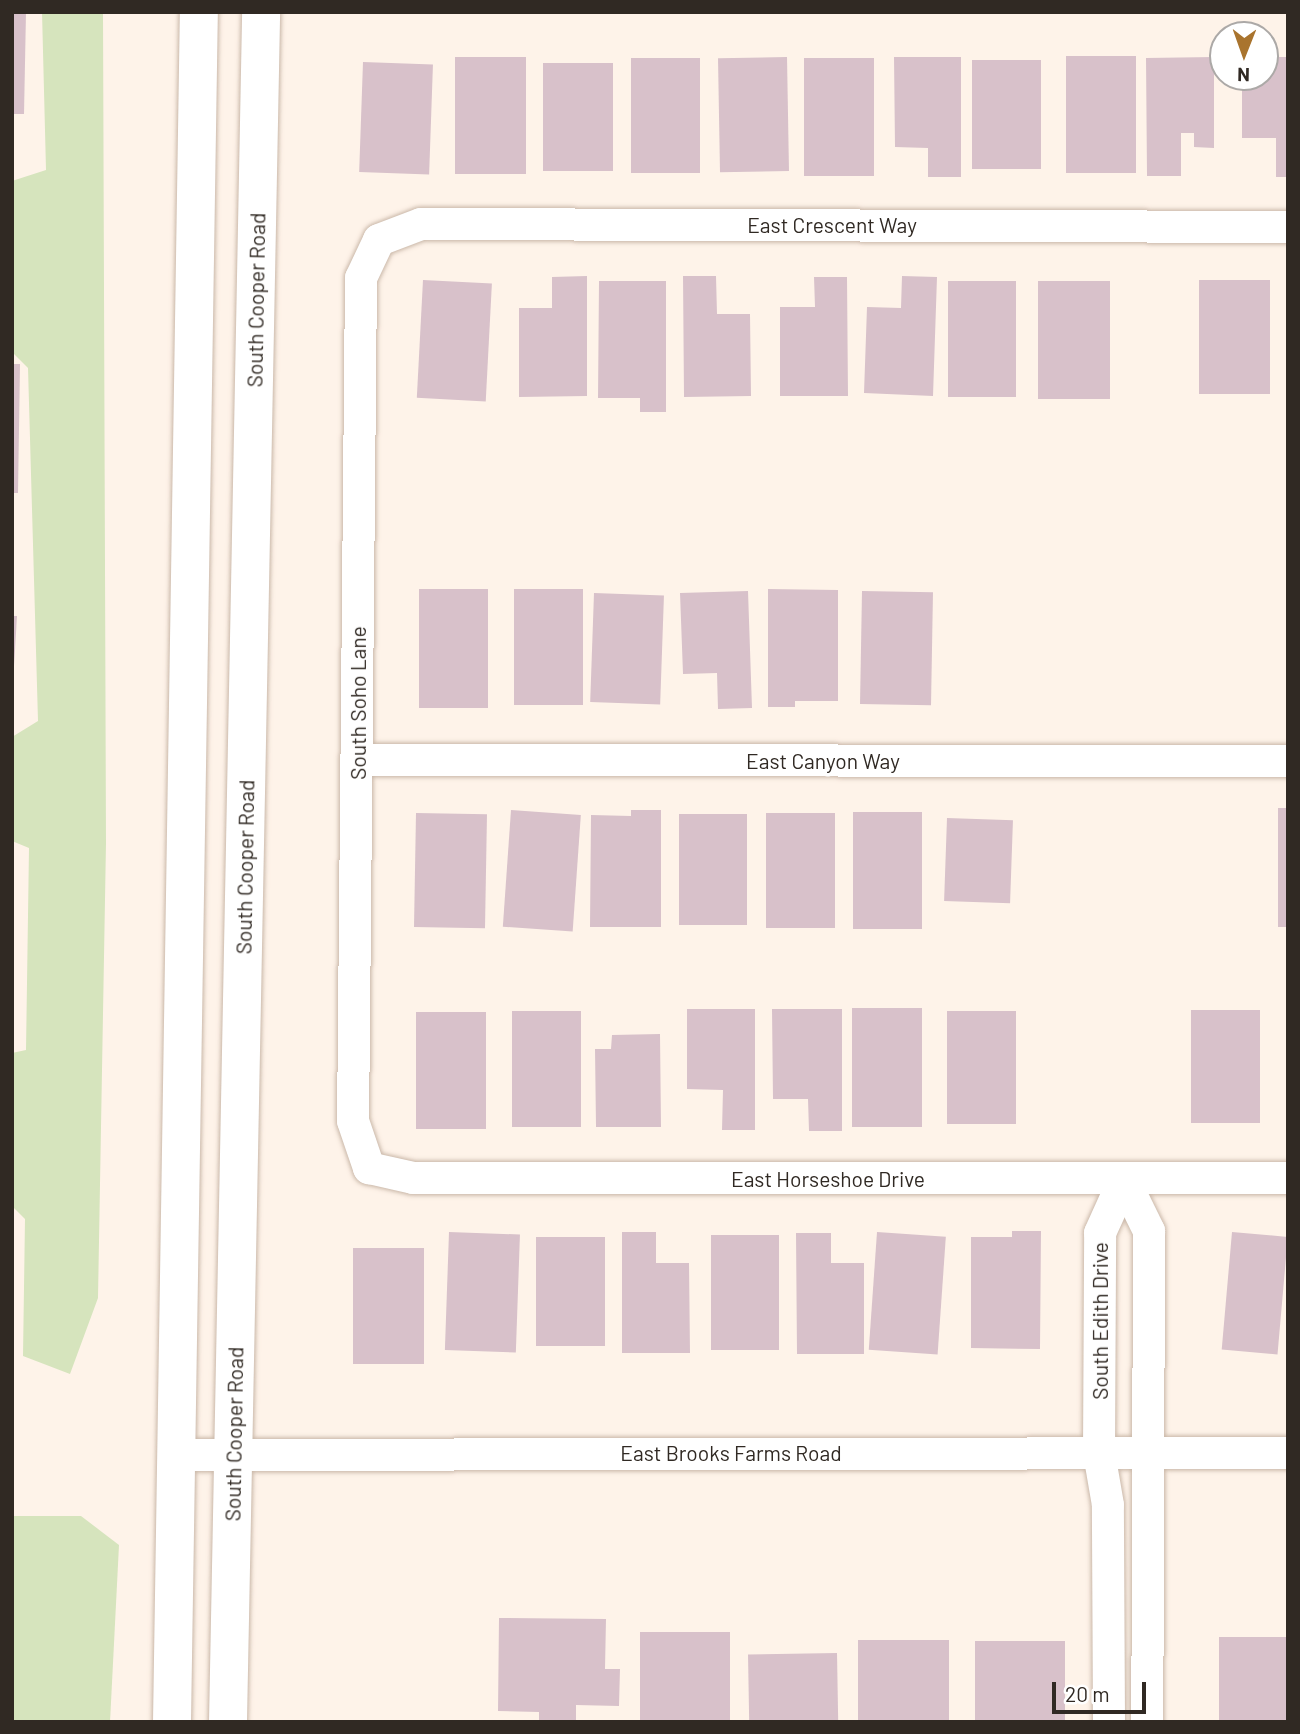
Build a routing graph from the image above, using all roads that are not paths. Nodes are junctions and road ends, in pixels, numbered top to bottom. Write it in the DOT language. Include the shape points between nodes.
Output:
graph roads {
  1 [pos="199,12"];
  2 [pos="261,12"];
  3 [pos="1288,227"];
  4 [pos="379,240"];
  5 [pos="358,760"];
  6 [pos="1288,761"];
  7 [pos="369,1168"];
  8 [pos="1288,1178"];
  9 [pos="1124,1180"];
  10 [pos="1100,1294"];
  11 [pos="1150,1295"];
  12 [pos="1099,1452"];
  13 [pos="234,1453"];
  14 [pos="1148,1453"];
  15 [pos="1288,1453"];
  16 [pos="174,1455"];
  17 [pos="1108,1639"];
  18 [pos="1148,1640"];
  19 [pos="172,1722"];
  20 [pos="228,1722"];
  21 [pos="1109,1722"];
  22 [pos="1147,1722"];
  1 -- 16 [label="main road"];
  2 -- 13 [label="main road, South Cooper Road"];
  3 -- 4 [label="street, East Crescent Way" via="421,224"];
  4 -- 5 [label="street, South Soho Lane" via="361,278"];
  5 -- 6 [label="street, East Canyon Way"];
  5 -- 7 [label="street, South Soho Lane" via="353,1121"];
  7 -- 9 [label="street, East Horseshoe Drive" via="413,1178"];
  8 -- 9 [label="street, East Horseshoe Drive"];
  9 -- 10 [label="street, South Edith Drive" via="1100,1233"];
  9 -- 11 [label="street" via="1149,1231"];
  10 -- 11 [label="street"];
  10 -- 12 [label="street, South Edith Drive"];
  11 -- 14 [label="street"];
  12 -- 13 [label="street, East Brooks Farms Road"];
  12 -- 14 [label="street, East Brooks Farms Road"];
  12 -- 17 [label="street, South Edith Drive" via="1108,1505"];
  13 -- 16 [label="street, East Brooks Farms Road"];
  13 -- 20 [label="main road, South Cooper Road"];
  14 -- 15 [label="street, East Brooks Farms Road"];
  14 -- 18 [label="street"];
  16 -- 19 [label="main road"];
  17 -- 18 [label="street"];
  17 -- 21 [label="street, South Edith Drive"];
  18 -- 22 [label="street"];
}
